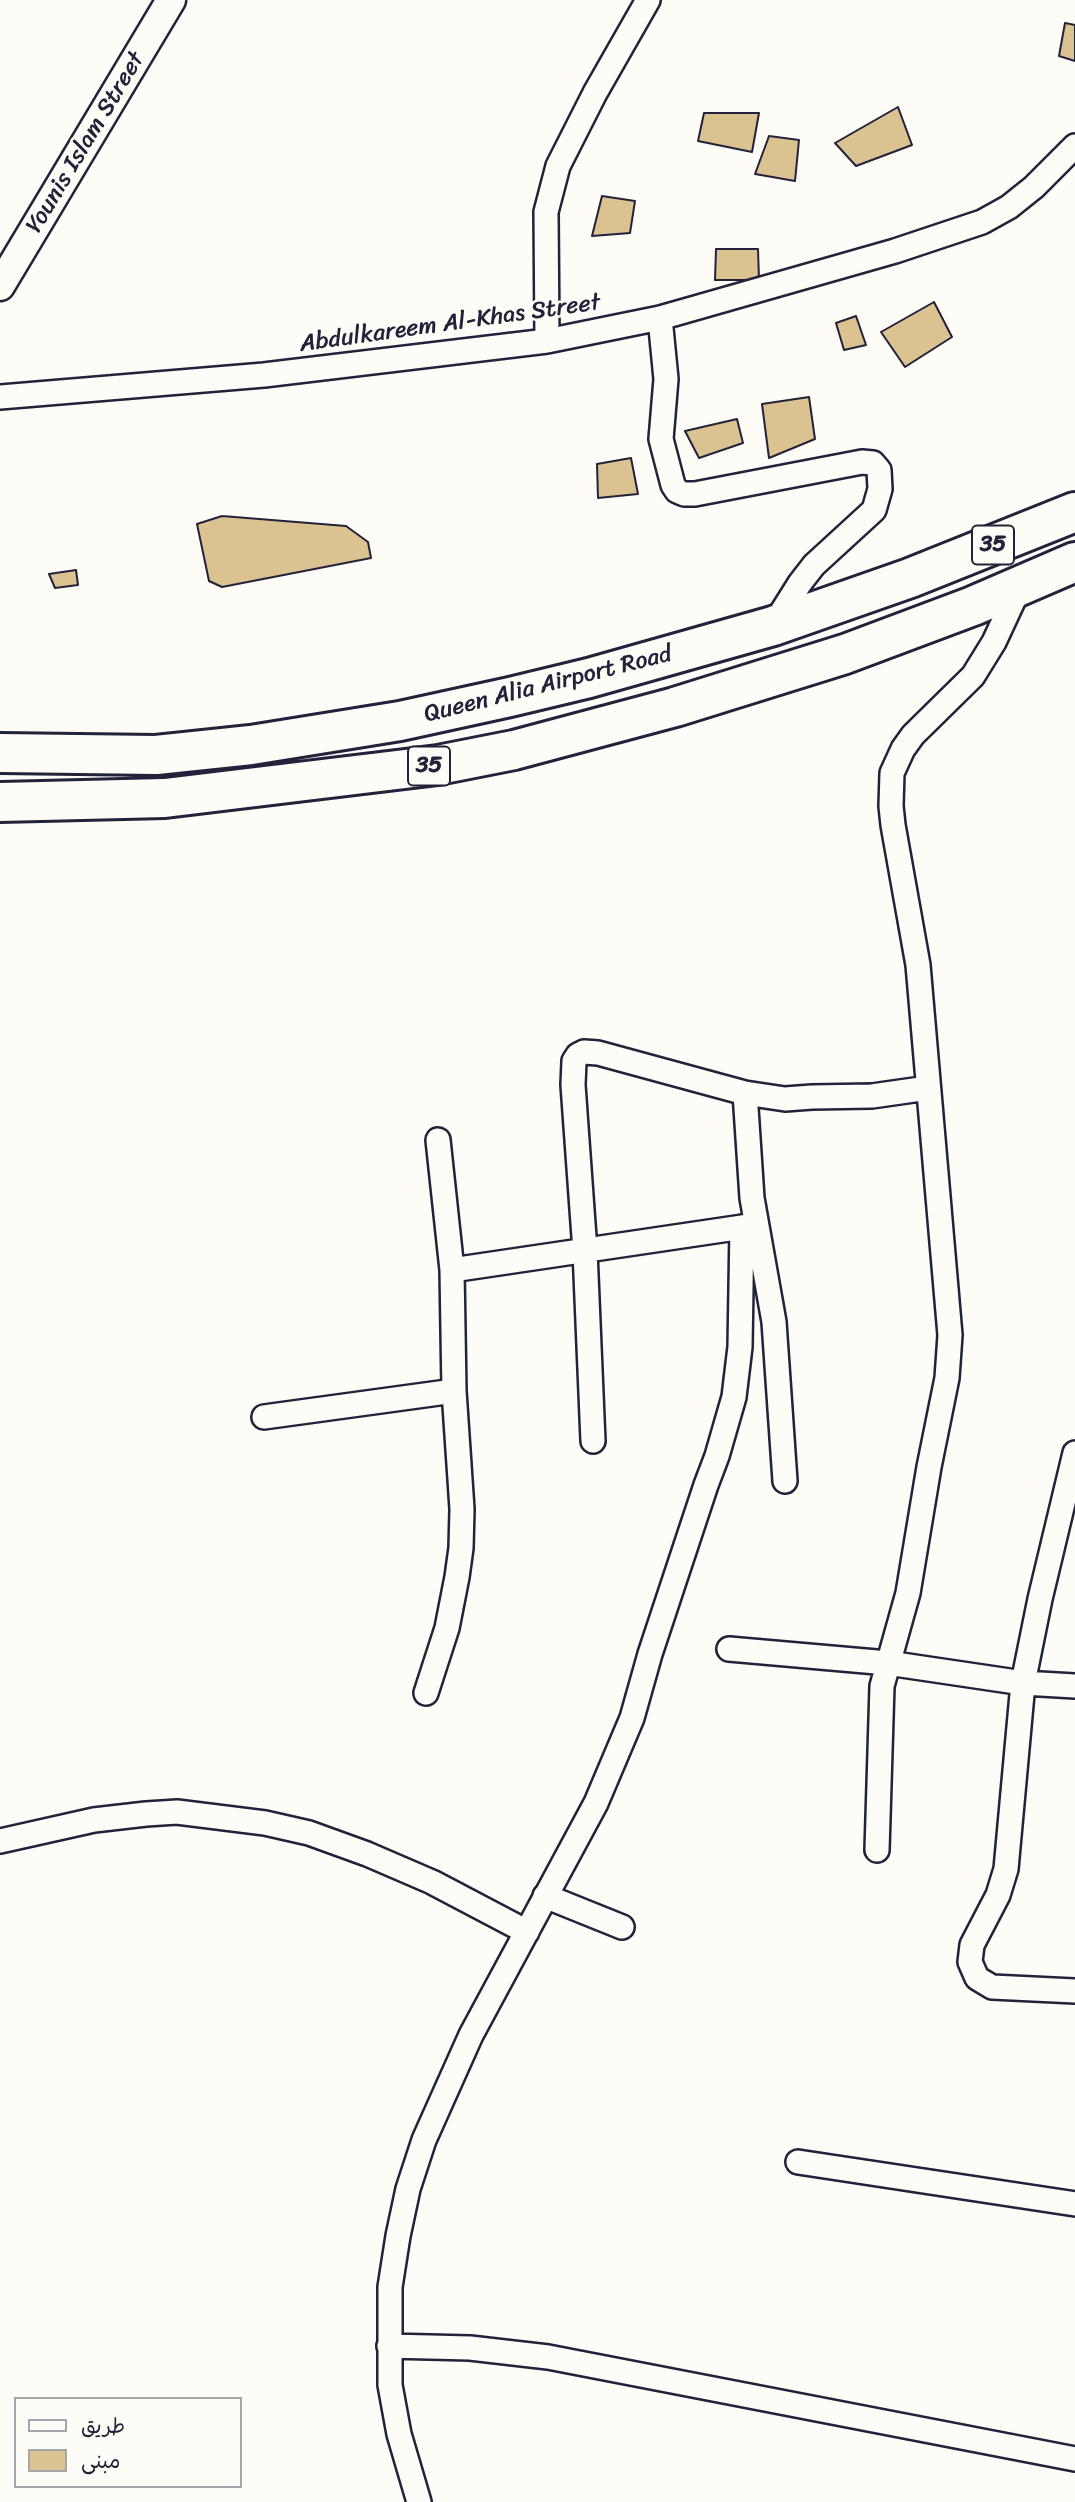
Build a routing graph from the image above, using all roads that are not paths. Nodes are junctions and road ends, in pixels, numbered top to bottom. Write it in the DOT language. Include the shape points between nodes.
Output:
graph roads {
  1 [pos="171,0"];
  2 [pos="648,0"];
  3 [pos="1075,146"];
  4 [pos="0,286"];
  5 [pos="660,318"];
  6 [pos="547,341"];
  7 [pos="0,397"];
  8 [pos="1075,512"];
  9 [pos="1075,562"];
  10 [pos="807,574"];
  11 [pos="1020,586"];
  12 [pos="825,608"];
  13 [pos="962,610"];
  14 [pos="773,626"];
  15 [pos="998,632"];
  16 [pos="0,753"];
  17 [pos="0,802"];
  18 [pos="928,1088"];
  19 [pos="745,1093"];
  20 [pos="438,1140"];
  21 [pos="749,1226"];
  22 [pos="585,1251"];
  23 [pos="452,1270"];
  24 [pos="454,1391"];
  25 [pos="264,1417"];
  26 [pos="593,1441"];
  27 [pos="1075,1453"];
  28 [pos="785,1481"];
  29 [pos="729,1649"];
  30 [pos="888,1663"];
  31 [pos="1023,1683"];
  32 [pos="1075,1686"];
  33 [pos="426,1693"];
  34 [pos="0,1841"];
  35 [pos="877,1850"];
  36 [pos="545,1896"];
  37 [pos="622,1927"];
  38 [pos="527,1932"];
  39 [pos="1075,1991"];
  40 [pos="798,2162"];
  41 [pos="1075,2204"];
  42 [pos="389,2346"];
  43 [pos="1075,2459"];
  44 [pos="419,2502"];
  1 -- 4 [label="street, Younis Islam Street"];
  2 -- 6 [label="street" via="558,166 546,212"];
  3 -- 5 [label="street, Abdulkareem Al-Khas Street" via="1034,187 982,222"];
  5 -- 6 [label="street, Abdulkareem Al-Khas Street"];
  5 -- 10 [label="street" via="666,379 661,439 677,491 695,494 862,462 878,468 880,489 874,510"];
  6 -- 7 [label="street, Abdulkareem Al-Khas Street" via="264,375"];
  8 -- 12 [label="highway, Queen Alia Airport Road / 35"];
  9 -- 11 [label="highway, Queen Alia Airport Road / 35"];
  10 -- 12 [label="street" via="813,602"];
  10 -- 14 [label="street"];
  11 -- 13 [label="highway, Queen Alia Airport Road / 35"];
  11 -- 15 [label="street"];
  12 -- 14 [label="highway, Queen Alia Airport Road / 35"];
  13 -- 15 [label="street"];
  13 -- 17 [label="highway, Queen Alia Airport Road / 35" via="738,688 514,750 439,765 165,798"];
  14 -- 16 [label="highway, Queen Alia Airport Road / 35" via="589,678 374,726 156,755"];
  15 -- 18 [label="street" via="973,676 913,735 892,774 892,825 918,965"];
  18 -- 19 [label="street" via="872,1096 785,1099"];
  18 -- 30 [label="street" via="949,1356 908,1592"];
  19 -- 21 [label="street" via="752,1198"];
  19 -- 22 [label="street" via="598,1053 578,1055 573,1085"];
  20 -- 23 [label="street"];
  21 -- 22 [label="street"];
  21 -- 28 [label="street" via="774,1322"];
  21 -- 36 [label="street" via="736,1384 726,1427 632,1718 596,1803"];
  22 -- 23 [label="street"];
  22 -- 26 [label="street"];
  23 -- 24 [label="street"];
  24 -- 25 [label="street"];
  24 -- 33 [label="street" via="461,1548 447,1628"];
  27 -- 31 [label="street"];
  29 -- 30 [label="street"];
  30 -- 31 [label="street"];
  30 -- 35 [label="street" via="881,1699"];
  31 -- 32 [label="street"];
  31 -- 39 [label="street" via="1006,1869 972,1945 970,1962 977,1978 992,1987"];
  34 -- 38 [label="street" via="94,1820 146,1814 177,1812 254,1821 309,1833 367,1854"];
  36 -- 37 [label="street"];
  36 -- 38 [label="street"];
  38 -- 42 [label="street" via="471,2035 408,2189 390,2287"];
  40 -- 41 [label="street"];
  42 -- 43 [label="street" via="470,2348 548,2357"];
  42 -- 44 [label="street" via="399,2434"];
}
